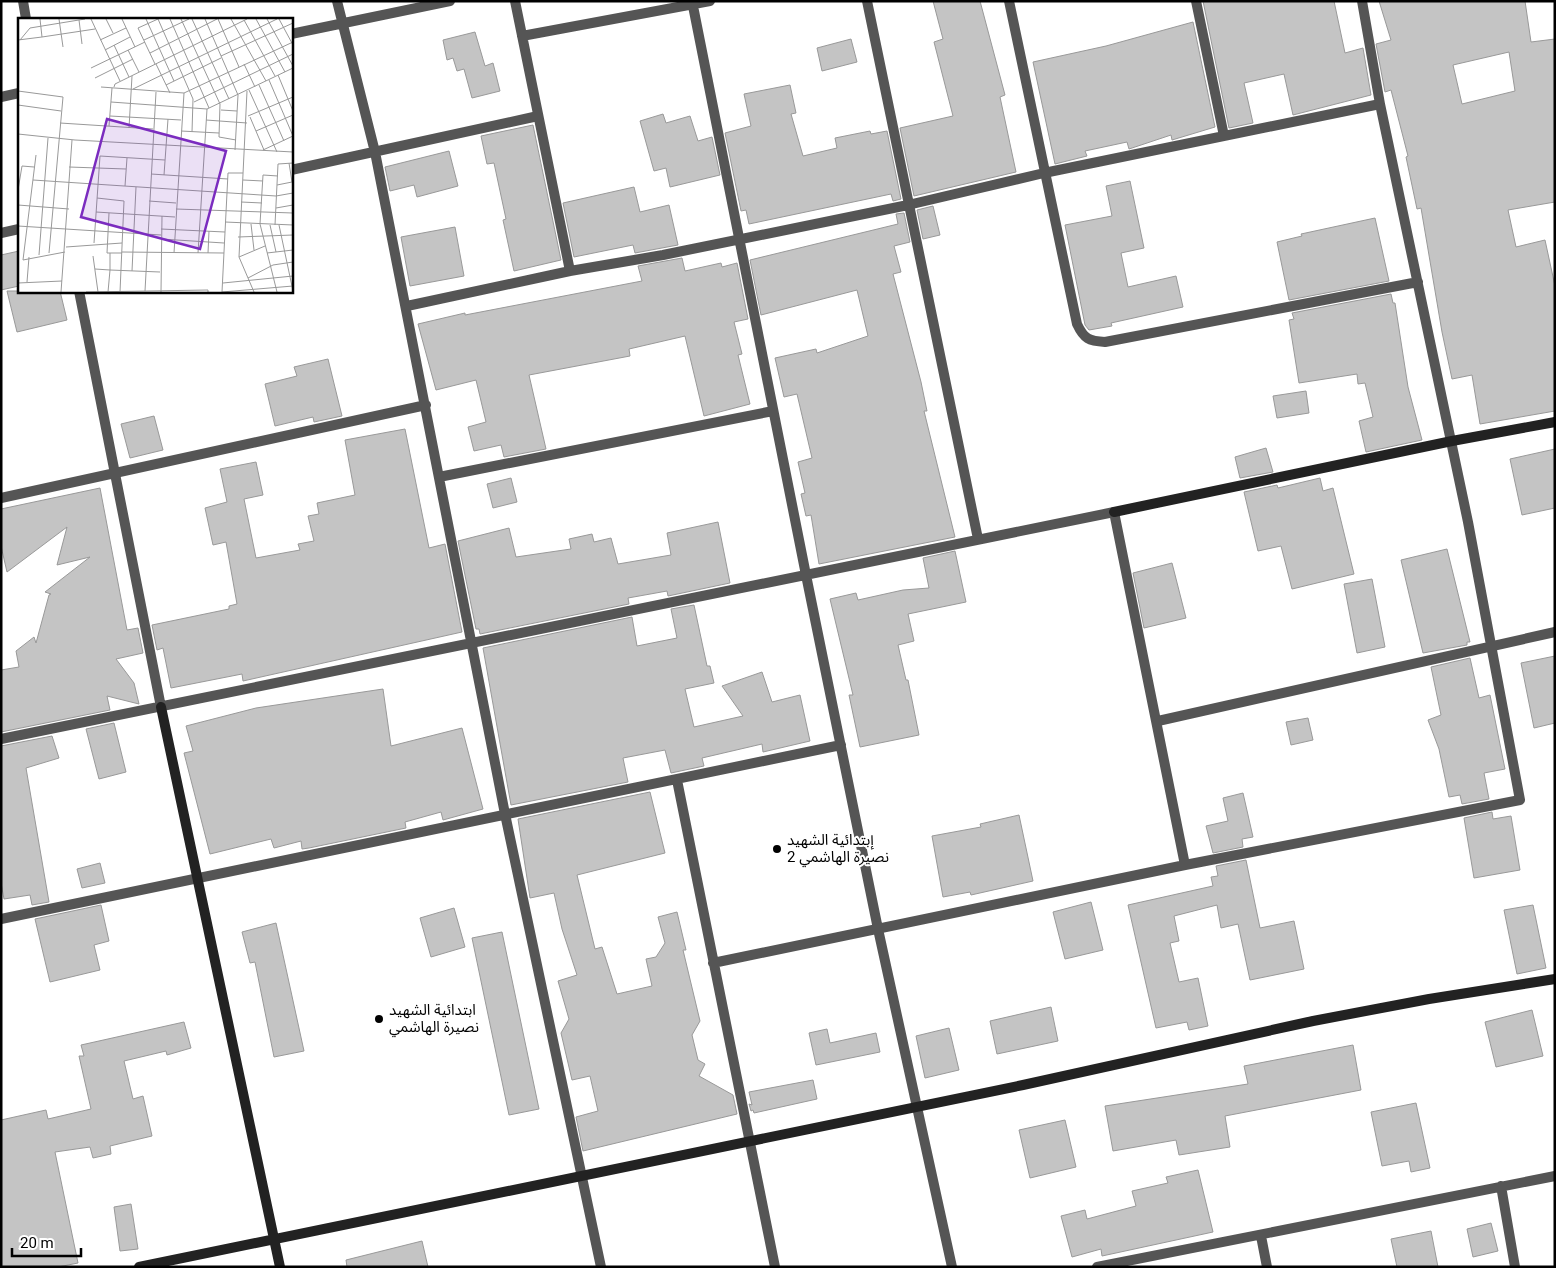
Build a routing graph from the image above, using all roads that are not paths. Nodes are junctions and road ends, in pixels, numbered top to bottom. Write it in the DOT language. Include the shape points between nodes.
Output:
graph roads {
  1 [pos="23,1"];
  2 [pos="337,1"];
  3 [pos="450,1"];
  4 [pos="515,1"];
  5 [pos="710,1"];
  6 [pos="867,1"];
  7 [pos="1009,1"];
  8 [pos="1196,1"];
  9 [pos="1362,1"];
  10 [pos="693,3"];
  11 [pos="26,18"];
  12 [pos="343,23"];
  13 [pos="292,34"];
  14 [pos="522,36"];
  15 [pos="18,93"];
  16 [pos="1,97"];
  17 [pos="1380,104"];
  18 [pos="538,116"];
  19 [pos="1224,136"];
  20 [pos="376,152"];
  21 [pos="292,170"];
  22 [pos="1044,173"];
  23 [pos="908,205"];
  24 [pos="18,229"];
  25 [pos="1,233"];
  26 [pos="739,238"];
  27 [pos="570,271"];
  28 [pos="1418,282"];
  29 [pos="80,292"];
  30 [pos="407,306"];
  31 [pos="426,405"];
  32 [pos="773,411"];
  33 [pos="1555,422"];
  34 [pos="1452,441"];
  35 [pos="115,473"];
  36 [pos="439,476"];
  37 [pos="1,498"];
  38 [pos="1114,512"];
  39 [pos="978,539"];
  40 [pos="806,575"];
  41 [pos="1555,632"];
  42 [pos="472,641"];
  43 [pos="1492,645"];
  44 [pos="161,707"];
  45 [pos="1158,721"];
  46 [pos="1,739"];
  47 [pos="841,745"];
  48 [pos="677,780"];
  49 [pos="505,814"];
  50 [pos="1185,864"];
  51 [pos="196,879"];
  52 [pos="1,919"];
  53 [pos="878,929"];
  54 [pos="712,964"];
  55 [pos="1555,979"];
  56 [pos="917,1106"];
  57 [pos="750,1142"];
  58 [pos="582,1176"];
  59 [pos="1555,1176"];
  60 [pos="1501,1186"];
  61 [pos="1261,1236"];
  62 [pos="274,1240"];
  63 [pos="139,1267"];
  64 [pos="280,1267"];
  65 [pos="601,1267"];
  66 [pos="775,1267"];
  67 [pos="952,1267"];
  68 [pos="1097,1267"];
  69 [pos="1268,1267"];
  70 [pos="1515,1267"];
  1 -- 11 [label="street"];
  2 -- 12 [label="street"];
  3 -- 12 [label="street"];
  4 -- 14 [label="street"];
  5 -- 10 [label="street"];
  6 -- 23 [label="street"];
  7 -- 22 [label="street"];
  8 -- 19 [label="street"];
  9 -- 17 [label="street"];
  10 -- 14 [label="street"];
  10 -- 26 [label="street"];
  12 -- 13 [label="street"];
  12 -- 20 [label="street"];
  14 -- 18 [label="street"];
  15 -- 16 [label="street"];
  17 -- 19 [label="street"];
  17 -- 28 [label="street"];
  18 -- 20 [label="street"];
  18 -- 27 [label="street"];
  19 -- 22 [label="street"];
  20 -- 21 [label="street"];
  20 -- 30 [label="street"];
  22 -- 23 [label="street"];
  22 -- 28 [label="street" via="1077,324 1082,335 1090,341 1105,342"];
  23 -- 26 [label="street"];
  23 -- 39 [label="street"];
  24 -- 25 [label="street"];
  26 -- 27 [label="street"];
  26 -- 32 [label="street"];
  27 -- 30 [label="street"];
  28 -- 34 [label="street"];
  29 -- 35 [label="street"];
  30 -- 31 [label="street"];
  31 -- 35 [label="street"];
  31 -- 36 [label="street"];
  32 -- 36 [label="street"];
  32 -- 40 [label="street"];
  33 -- 34 [label="street"];
  34 -- 38 [label="street"];
  34 -- 43 [label="street"];
  35 -- 37 [label="street"];
  35 -- 44 [label="street"];
  36 -- 42 [label="street"];
  38 -- 39 [label="street"];
  38 -- 45 [label="street"];
  39 -- 40 [label="street"];
  40 -- 42 [label="street"];
  40 -- 47 [label="street"];
  41 -- 43 [label="street"];
  42 -- 44 [label="street"];
  42 -- 49 [label="street"];
  43 -- 45 [label="street"];
  43 -- 50 [label="street" via="1520,800"];
  44 -- 46 [label="street"];
  44 -- 51 [label="street"];
  45 -- 50 [label="street"];
  47 -- 48 [label="street"];
  47 -- 53 [label="street"];
  48 -- 49 [label="street"];
  48 -- 54 [label="street"];
  49 -- 51 [label="street"];
  49 -- 58 [label="street"];
  50 -- 53 [label="street"];
  51 -- 52 [label="street"];
  51 -- 62 [label="street"];
  53 -- 54 [label="street"];
  53 -- 56 [label="street"];
  54 -- 57 [label="street"];
  55 -- 56 [label="street" via="1313,1021 1121,1065"];
  56 -- 57 [label="street"];
  56 -- 67 [label="street"];
  57 -- 58 [label="street"];
  57 -- 66 [label="street"];
  58 -- 62 [label="street"];
  58 -- 65 [label="street"];
  59 -- 60 [label="street"];
  60 -- 61 [label="street"];
  60 -- 70 [label="street"];
  61 -- 68 [label="street"];
  61 -- 69 [label="street"];
  62 -- 63 [label="street"];
  62 -- 64 [label="street"];
}
